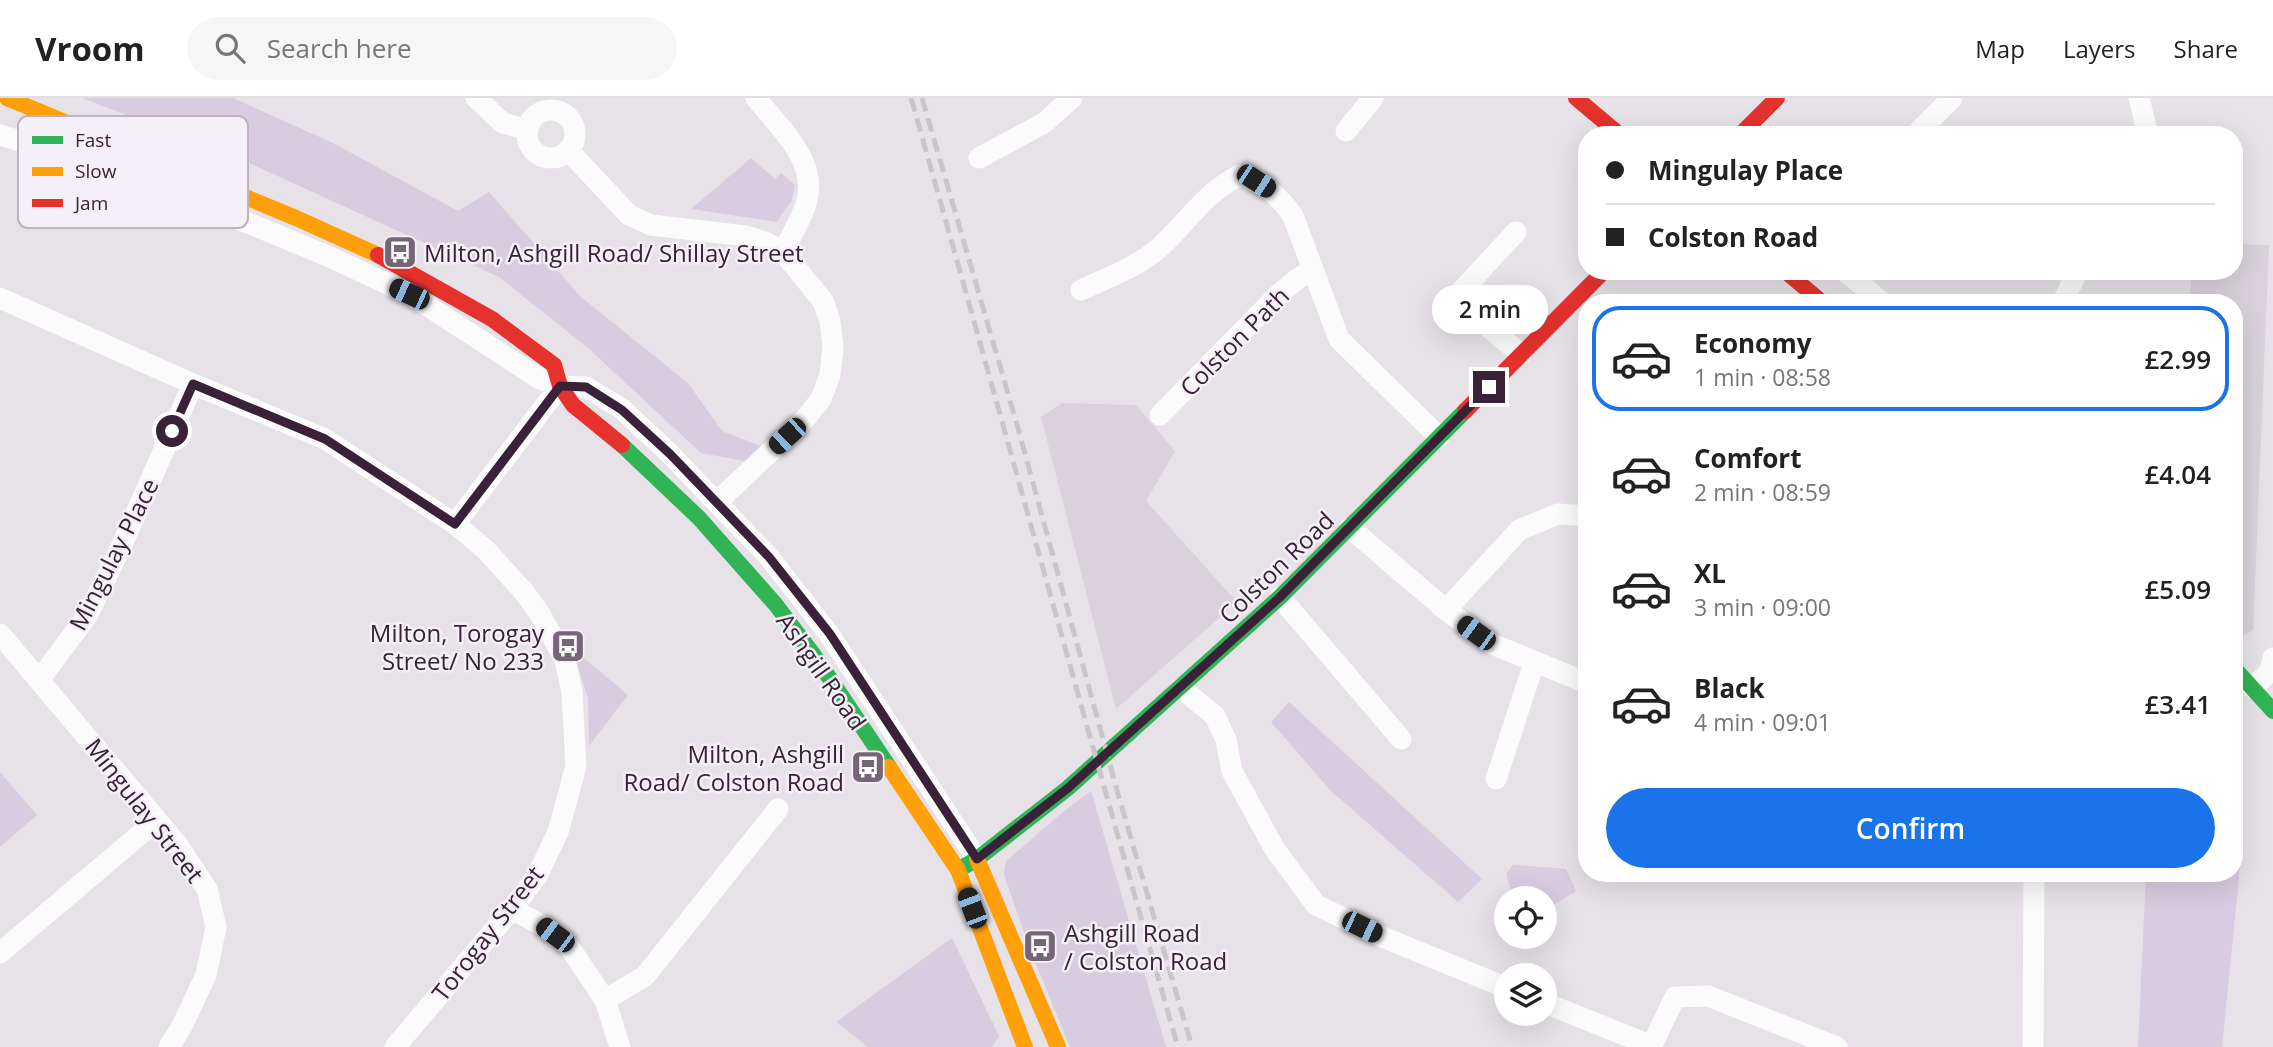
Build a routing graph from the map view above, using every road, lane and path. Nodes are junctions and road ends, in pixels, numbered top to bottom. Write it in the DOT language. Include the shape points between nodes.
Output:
graph roads {
  1 [pos="7,98"];
  2 [pos="476,98"];
  3 [pos="756,98"];
  4 [pos="1072,98"];
  5 [pos="1373,98"];
  6 [pos="1576,98"];
  7 [pos="1777,98"];
  8 [pos="2139,98"];
  9 [pos="1941,102"];
  10 [pos="50,116"];
  11 [pos="1609,126"];
  12 [pos="1749,126"];
  13 [pos="1922,126"];
  14 [pos="2146,126"];
  15 [pos="528,130"];
  16 [pos="1346,131"];
  17 [pos="0,135"];
  18 [pos="18,141"];
  19 [pos="568,150"];
  20 [pos="979,158"];
  21 [pos="248,198"];
  22 [pos="248,223"];
  23 [pos="1516,232"];
  24 [pos="783,251"];
  25 [pos="1312,270"];
  26 [pos="1595,280"];
  27 [pos="1796,280"];
  28 [pos="1856,280"];
  29 [pos="1081,290"];
  30 [pos="1581,294"];
  31 [pos="1812,294"];
  32 [pos="1872,294"];
  33 [pos="1578,297"];
  34 [pos="0,298"];
  35 [pos="1521,354"];
  36 [pos="193,384"];
  37 [pos="560,386"];
  38 [pos="1160,415"];
  39 [pos="1439,437"];
  40 [pos="718,502"];
  41 [pos="1578,515"];
  42 [pos="455,524"];
  43 [pos="1350,528"];
  44 [pos="1280,597"];
  45 [pos="1446,610"];
  46 [pos="0,634"];
  47 [pos="2273,658"];
  48 [pos="1534,663"];
  49 [pos="2243,677"];
  50 [pos="40,680"];
  51 [pos="1578,680"];
  52 [pos="1181,688"];
  53 [pos="2253,688"];
  54 [pos="2273,711"];
  55 [pos="1401,739"];
  56 [pos="1496,779"];
  57 [pos="778,809"];
  58 [pos="157,820"];
  59 [pos="977,859"];
  60 [pos="958,870"];
  61 [pos="2034,882"];
  62 [pos="512,909"];
  63 [pos="0,953"];
  64 [pos="1494,983"];
  65 [pos="605,1000"];
  66 [pos="1557,1008"];
  67 [pos="1652,1046"];
  68 [pos="169,1047"];
  69 [pos="395,1047"];
  70 [pos="620,1047"];
  71 [pos="1025,1047"];
  72 [pos="1058,1047"];
  73 [pos="1837,1047"];
  74 [pos="2033,1047"];
  1 -- 10 [label="street, Ashgill Road"];
  2 -- 15 [label="street" via="503,123"];
  3 -- 24 [label="street" via="789,137 808,173 804,211"];
  4 -- 20 [label="street" via="1044,123"];
  5 -- 16 [label="street"];
  6 -- 11 [label="street"];
  7 -- 12 [label="street"];
  8 -- 14 [label="street"];
  9 -- 13 [label="street"];
  15 -- 19 [label="street" via="531,145 541,155 556,157"];
  15 -- 19 [label="street" via="536,116 558,111 575,128"];
  17 -- 18 [label="street, Ashgill Road"];
  19 -- 24 [label="street" via="629,215 651,225 746,236"];
  21 -- 37 [label="street, Ashgill Road" via="391,261 492,319 554,365"];
  22 -- 37 [label="street, Ashgill Road" via="409,294 540,379"];
  23 -- 35 [label="street" via="1454,299"];
  24 -- 40 [label="street" via="824,301 833,347 830,376 821,399 804,420"];
  25 -- 29 [label="street" via="1293,216 1283,202 1240,175 1221,184 1156,250"];
  25 -- 38 [label="street, Colston Path" via="1278,296"];
  25 -- 39 [label="street" via="1339,339"];
  26 -- 30 [label="street, Colston Road"];
  27 -- 31 [label="street"];
  28 -- 32 [label="street"];
  33 -- 35 [label="street, Colston Road"];
  34 -- 36 [label="street, Torogay Street"];
  35 -- 39 [label="street, Colston Road"];
  36 -- 42 [label="street, Torogay Street" via="325,439"];
  36 -- 50 [label="street, Mingulay Place" via="87,616"];
  37 -- 40 [label="street, Ashgill Road" via="586,387 622,410"];
  37 -- 42 [label="street"];
  37 -- 60 [label="street, Ashgill Road" via="573,405 632,453 699,518 776,605"];
  39 -- 43 [label="street, Colston Road"];
  40 -- 59 [label="street, Ashgill Road" via="830,634"];
  41 -- 45 [label="street" via="1558,514 1518,530"];
  42 -- 62 [label="street, Torogay Street" via="486,550 540,614 565,660 572,692 576,766 558,832 537,876"];
  43 -- 44 [label="street, Colston Road"];
  43 -- 45 [label="street"];
  44 -- 52 [label="street, Colston Road"];
  44 -- 55 [label="street"];
  45 -- 48 [label="street" via="1492,644"];
  46 -- 50 [label="street, Mingulay Street"];
  47 -- 53 [label="street" via="2270,671"];
  48 -- 51 [label="street"];
  48 -- 56 [label="street"];
  49 -- 53 [label="street"];
  50 -- 58 [label="street, Mingulay Street"];
  52 -- 59 [label="street, Colston Road" via="1068,788"];
  52 -- 64 [label="street" via="1215,716 1232,771 1274,848 1316,905"];
  53 -- 54 [label="street"];
  57 -- 65 [label="street" via="645,976"];
  58 -- 63 [label="street"];
  58 -- 68 [label="street, Mingulay Street" via="207,889 216,927 206,975"];
  59 -- 60 [label="street, Colston Road"];
  59 -- 72 [label="street, Ashgill Road"];
  60 -- 71 [label="street, Ashgill Road"];
  61 -- 74 [label="street"];
  62 -- 65 [label="street" via="568,945"];
  62 -- 69 [label="street, Torogay Street"];
  65 -- 70 [label="street"];
  66 -- 67 [label="street"];
  67 -- 73 [label="street" via="1675,997 1708,996"];
}
